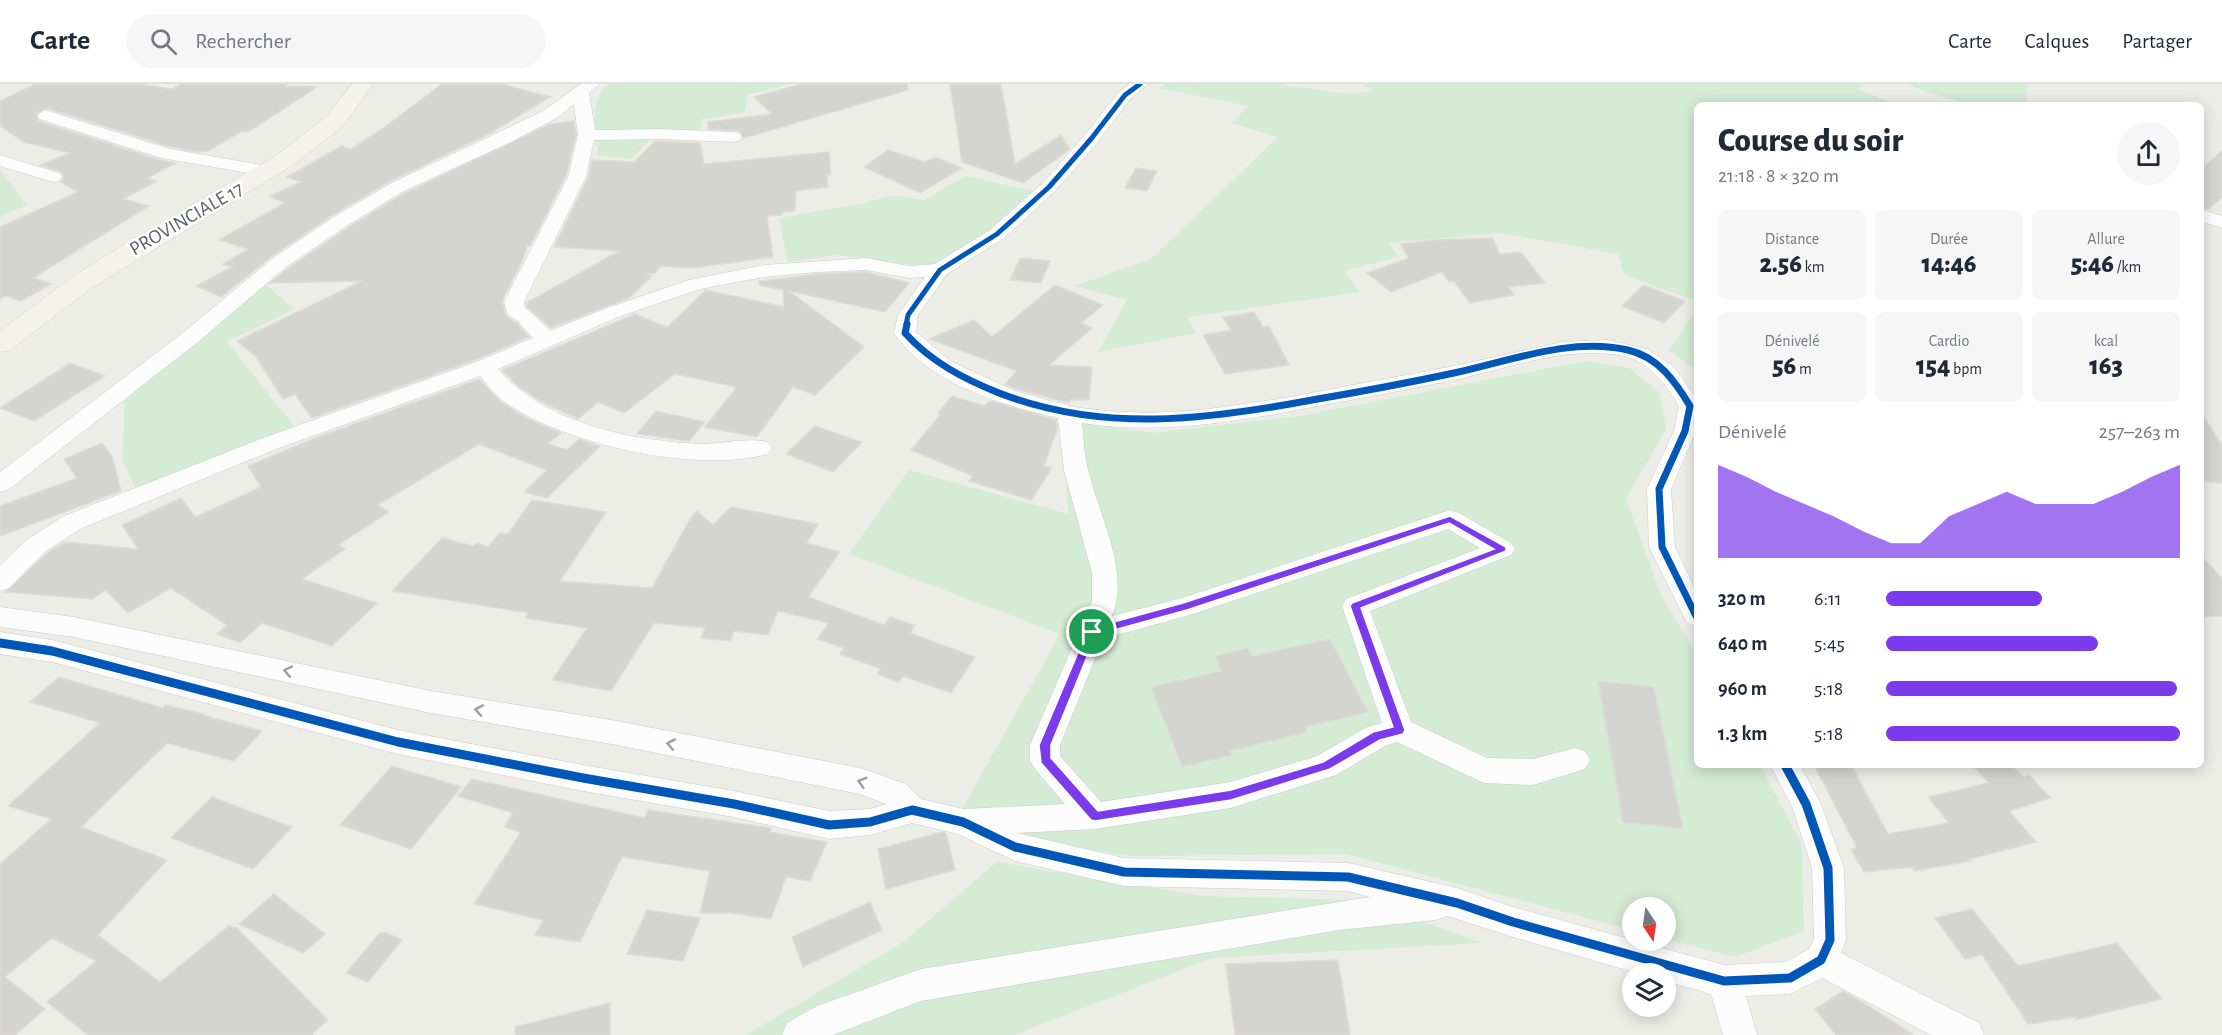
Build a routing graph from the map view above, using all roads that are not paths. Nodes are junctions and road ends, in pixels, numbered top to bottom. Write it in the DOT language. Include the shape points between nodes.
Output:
graph roads {
  1 [pos="363,84"];
  2 [pos="1140,84"];
  3 [pos="586,88"];
  4 [pos="45,115"];
  5 [pos="587,135"];
  6 [pos="733,137"];
  7 [pos="0,160"];
  8 [pos="267,171"];
  9 [pos="53,177"];
  10 [pos="2204,215"];
  11 [pos="2222,222"];
  12 [pos="940,270"];
  13 [pos="547,341"];
  14 [pos="0,344"];
  15 [pos="484,368"];
  16 [pos="1070,414"];
  17 [pos="760,448"];
  18 [pos="0,484"];
  19 [pos="0,581"];
  20 [pos="1694,611"];
  21 [pos="0,617"];
  22 [pos="1092,632"];
  23 [pos="0,643"];
  24 [pos="1399,730"];
  25 [pos="1575,760"];
  26 [pos="1787,768"];
  27 [pos="912,810"];
  28 [pos="1095,816"];
  29 [pos="963,822"];
  30 [pos="1457,903"];
  31 [pos="1821,960"];
  32 [pos="1724,981"];
  33 [pos="799,1035"];
  34 [pos="1740,1035"];
  35 [pos="1967,1035"];
  1 -- 8 [label="main road, PROVINCIALE 17" via="335,121"];
  2 -- 12 [label="street" via="1125,95 1049,187 998,234"];
  3 -- 5 [label="street"];
  3 -- 18 [label="street" via="549,115 396,188 341,220 279,263 191,337"];
  4 -- 8 [label="street" via="167,154"];
  5 -- 6 [label="street"];
  5 -- 13 [label="street" via="577,177 513,303 515,310"];
  7 -- 9 [label="street"];
  8 -- 14 [label="main road, PROVINCIALE 17" via="84,281"];
  10 -- 11 [label="street"];
  12 -- 13 [label="street" via="909,272 866,264 764,271 696,284 611,313"];
  12 -- 16 [label="street" via="908,315 905,333 917,347 963,378 1015,399"];
  13 -- 15 [label="street"];
  15 -- 17 [label="street" via="508,393 533,410 578,428 620,440 693,451"];
  15 -- 19 [label="street" via="271,443 73,522 37,544"];
  16 -- 20 [label="street" via="1124,420 1263,410 1539,352 1629,350 1658,363 1690,406 1685,431 1659,489 1662,547"];
  16 -- 22 [label="street" via="1076,470 1105,573 1105,602"];
  27 -- 21 [label="street, one-way" via="895,793 861,781 431,702 74,627"];
  22 -- 24 [label="street" via="1184,607 1450,519 1502,549 1355,606"];
  22 -- 28 [label="street" via="1044,753 1045,760"];
  23 -- 27 [label="street" via="52,651 398,742 829,825 870,822"];
  24 -- 25 [label="street" via="1484,770 1533,772"];
  24 -- 28 [label="street" via="1377,736 1326,766 1231,795"];
  26 -- 31 [label="street" via="1806,804 1828,868 1830,940"];
  27 -- 29 [label="street"];
  28 -- 29 [label="street"];
  29 -- 30 [label="street" via="1015,847 1124,872 1348,877"];
  30 -- 32 [label="street"];
  30 -- 33 [label="street" via="1339,915 921,985 829,1018"];
  31 -- 32 [label="street" via="1790,978"];
  31 -- 35 [label="street"];
  32 -- 34 [label="street"];
}
